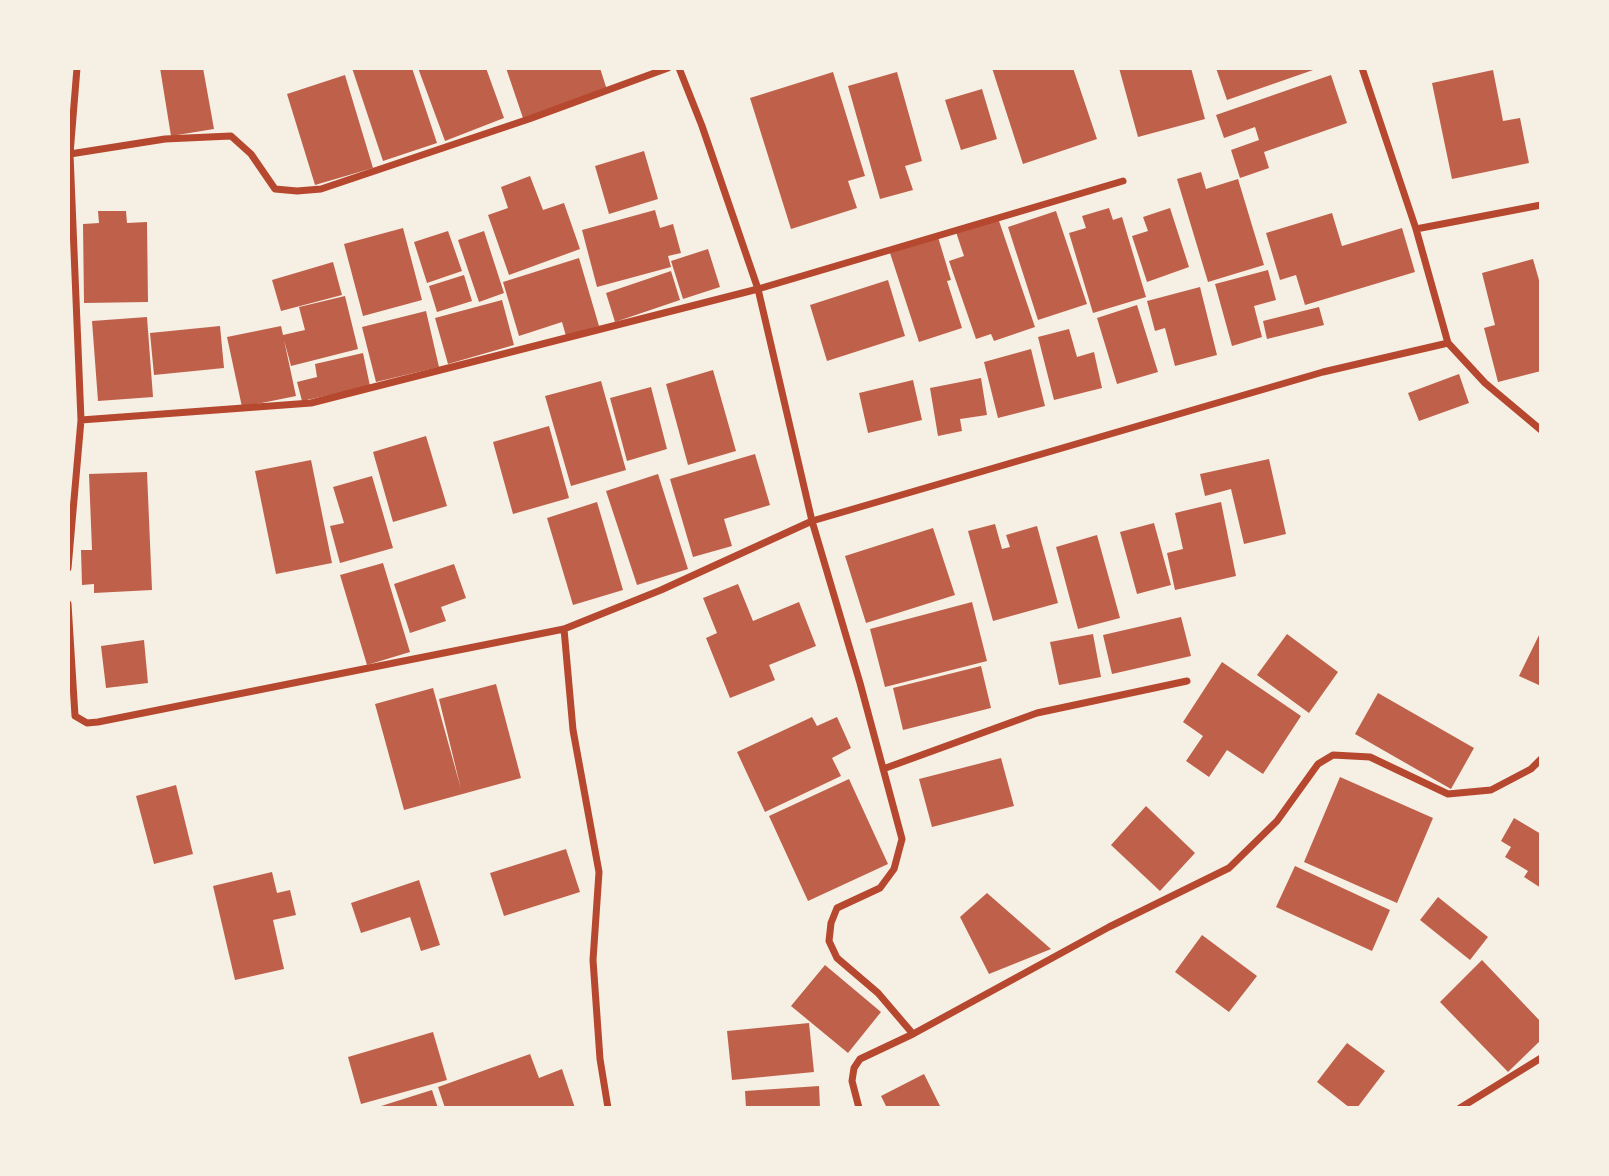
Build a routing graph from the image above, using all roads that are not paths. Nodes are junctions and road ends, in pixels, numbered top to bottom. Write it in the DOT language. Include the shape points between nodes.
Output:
graph roads {
  1 [pos="77,68"];
  2 [pos="668,68"];
  3 [pos="679,68"];
  4 [pos="1362,68"];
  5 [pos="69,154"];
  6 [pos="1123,181"];
  7 [pos="1541,205"];
  8 [pos="1416,229"];
  9 [pos="758,289"];
  10 [pos="1448,343"];
  11 [pos="81,421"];
  12 [pos="1541,430"];
  13 [pos="812,521"];
  14 [pos="68,568"];
  15 [pos="68,604"];
  16 [pos="564,629"];
  17 [pos="1187,681"];
  18 [pos="1541,759"];
  19 [pos="883,769"];
  20 [pos="913,1034"];
  21 [pos="1541,1058"];
  22 [pos="608,1108"];
  23 [pos="859,1108"];
  24 [pos="1460,1108"];
  1 -- 5 [label="street"];
  2 -- 5 [label="street" via="321,189 275,189 232,136 165,139"];
  3 -- 9 [label="street"];
  4 -- 8 [label="street"];
  5 -- 11 [label="street"];
  6 -- 9 [label="street"];
  7 -- 8 [label="street"];
  8 -- 10 [label="street"];
  9 -- 11 [label="street" via="311,403"];
  9 -- 13 [label="street"];
  10 -- 12 [label="street" via="1485,383"];
  10 -- 13 [label="street" via="1323,372"];
  11 -- 14 [label="street"];
  13 -- 16 [label="street"];
  13 -- 19 [label="street"];
  15 -- 16 [label="street" via="75,716 87,723"];
  16 -- 22 [label="street" via="573,730 599,872 593,960"];
  17 -- 19 [label="street" via="1037,713"];
  18 -- 20 [label="street" via="1491,790 1448,794 1370,757 1333,755 1318,764 1277,821 1229,868 1109,927"];
  19 -- 20 [label="street" via="902,839 894,869 880,888 837,908 829,941 837,958 878,993"];
  20 -- 23 [label="street" via="860,1059 852,1081"];
  21 -- 24 [label="street"];
}
